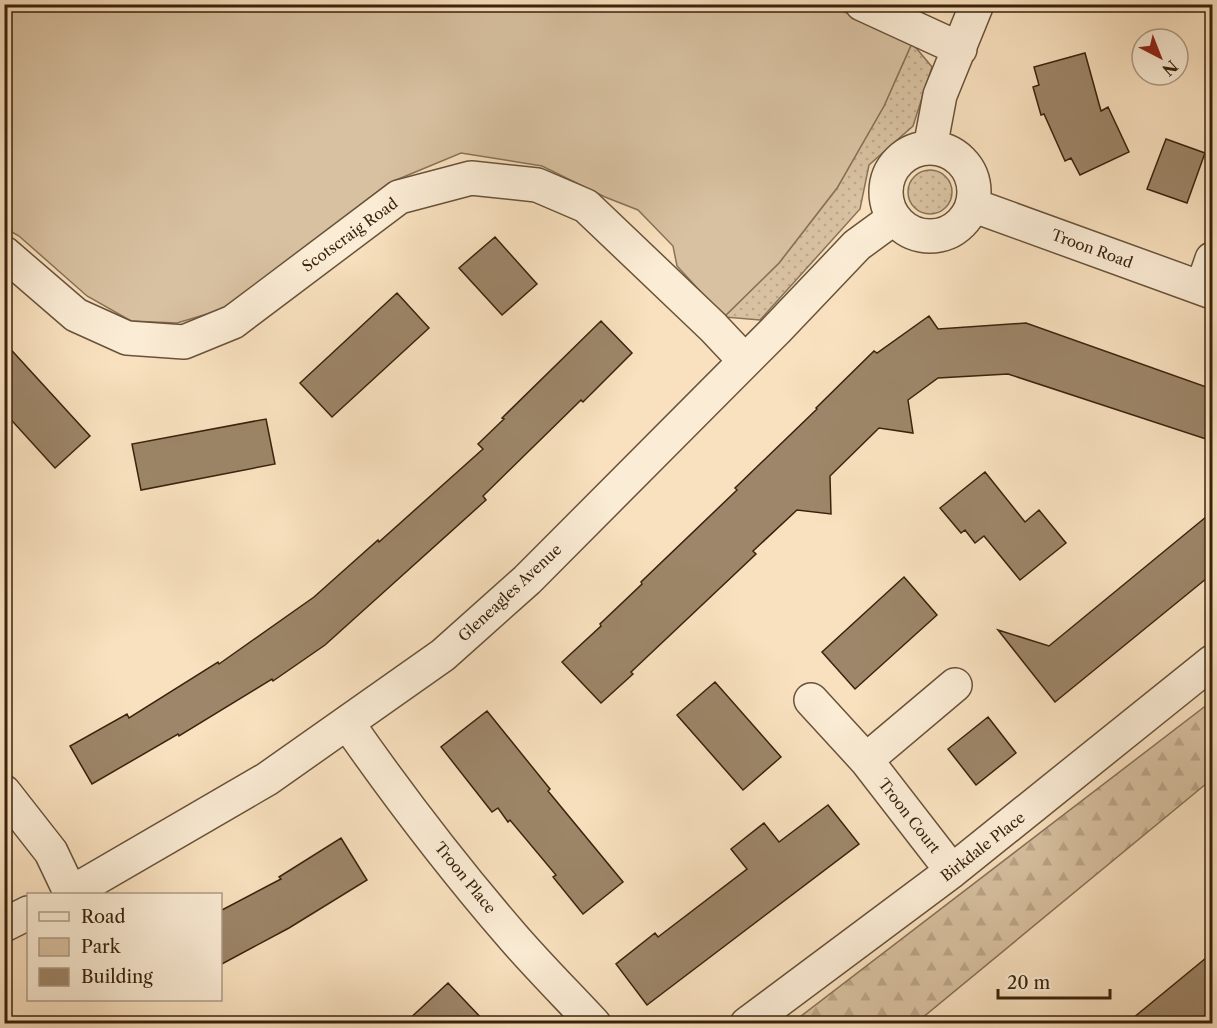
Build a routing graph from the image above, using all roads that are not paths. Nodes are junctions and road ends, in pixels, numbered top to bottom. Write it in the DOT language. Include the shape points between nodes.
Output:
graph roads {
  1 [pos="862,4"];
  2 [pos="976,4"];
  3 [pos="960,49"];
  4 [pos="930,148"];
  5 [pos="972,205"];
  6 [pos="894,218"];
  7 [pos="4,253"];
  8 [pos="1209,280"];
  9 [pos="745,361"];
  10 [pos="1212,662"];
  11 [pos="955,685"];
  12 [pos="811,700"];
  13 [pos="348,724"];
  14 [pos="866,760"];
  15 [pos="4,792"];
  16 [pos="952,871"];
  17 [pos="70,893"];
  18 [pos="72,893"];
  19 [pos="27,914"];
  20 [pos="4,925"];
  21 [pos="594,1023"];
  22 [pos="747,1023"];
  1 -- 3 [label="street"];
  2 -- 3 [label="street"];
  3 -- 4 [label="street" via="939,95"];
  4 -- 5 [label="street" via="944,150 966,166 973,185"];
  4 -- 6 [label="street" via="903,156 894,166 886,193"];
  5 -- 6 [label="street" via="956,228 937,235 917,234"];
  5 -- 8 [label="street, Troon Road"];
  6 -- 9 [label="street, Gleneagles Avenue" via="857,245"];
  7 -- 9 [label="street, Scotscraig Road" via="76,315 127,338 184,342 233,322 399,197 471,178 537,185 586,206"];
  9 -- 13 [label="street, Gleneagles Avenue" via="527,580 443,655"];
  10 -- 16 [label="street, Birkdale Place"];
  11 -- 14 [label="street"];
  12 -- 14 [label="street, Troon Court"];
  13 -- 18 [label="street, Gleneagles Avenue" via="267,779"];
  13 -- 21 [label="street, Troon Place" via="460,873 514,938"];
  14 -- 16 [label="street, Troon Court"];
  15 -- 17 [label="street" via="51,852"];
  16 -- 22 [label="street, Birkdale Place"];
  19 -- 20 [label="street"];
}
